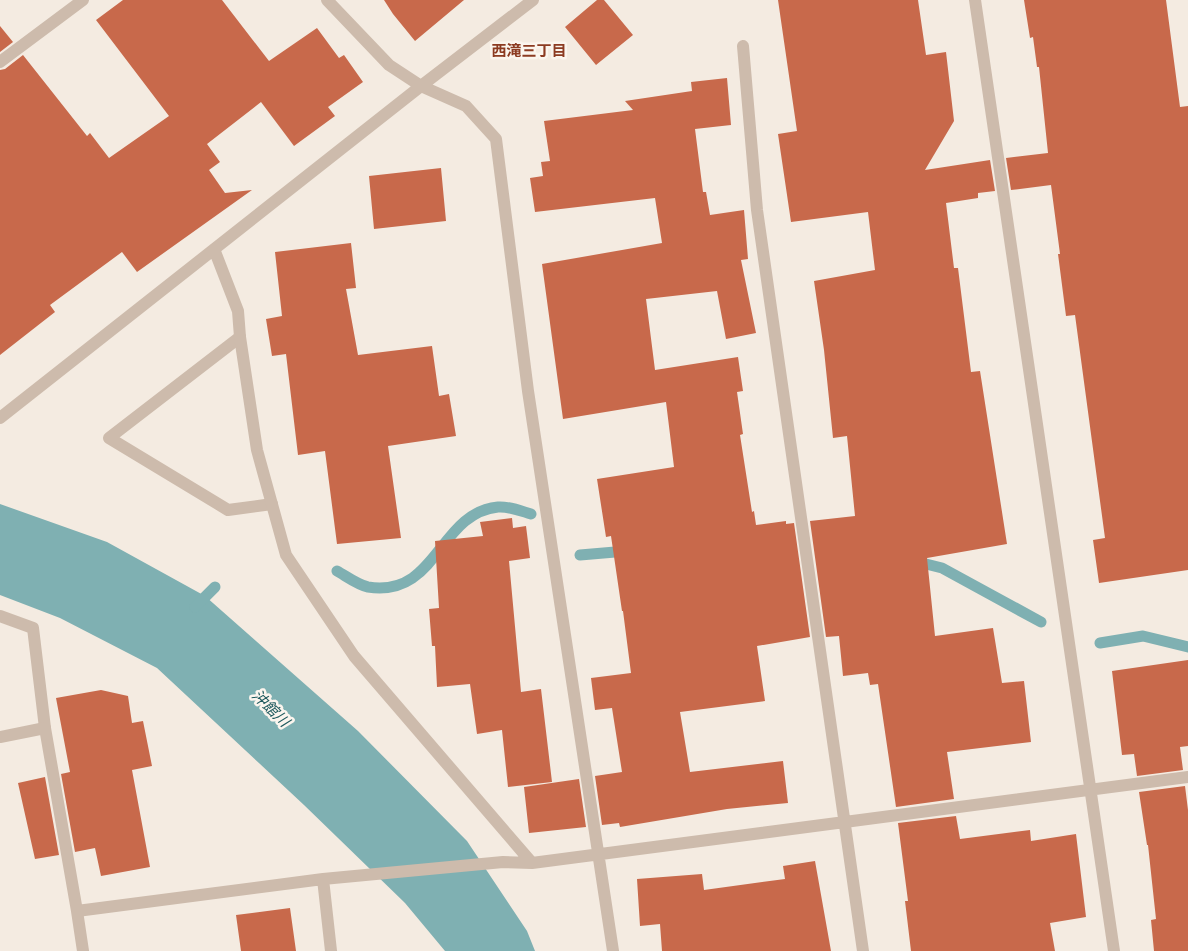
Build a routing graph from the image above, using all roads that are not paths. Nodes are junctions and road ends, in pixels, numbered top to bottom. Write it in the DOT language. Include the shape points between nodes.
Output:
graph roads {
  1 [pos="83,0"];
  2 [pos="327,0"];
  3 [pos="533,0"];
  4 [pos="975,0"];
  5 [pos="743,46"];
  6 [pos="0,62"];
  7 [pos="421,86"];
  8 [pos="214,249"];
  9 [pos="240,337"];
  10 [pos="0,418"];
  11 [pos="272,504"];
  12 [pos="0,616"];
  13 [pos="45,728"];
  14 [pos="0,737"];
  15 [pos="1188,776"];
  16 [pos="1090,790"];
  17 [pos="846,823"];
  18 [pos="598,855"];
  19 [pos="532,863"];
  20 [pos="323,878"];
  21 [pos="77,911"];
  22 [pos="83,951"];
  23 [pos="331,951"];
  24 [pos="613,951"];
  25 [pos="863,951"];
  26 [pos="1114,951"];
  1 -- 6 [label="street"];
  2 -- 7 [label="street" via="389,65"];
  3 -- 7 [label="street"];
  4 -- 16 [label="street"];
  5 -- 17 [label="street" via="757,210"];
  7 -- 8 [label="street"];
  7 -- 18 [label="street" via="466,106 496,139 528,391"];
  8 -- 9 [label="street" via="238,311"];
  8 -- 10 [label="street"];
  9 -- 11 [label="street" via="258,450"];
  9 -- 11 [label="street" via="109,438 228,510"];
  11 -- 19 [label="street" via="286,555 354,656"];
  12 -- 13 [label="street" via="33,628"];
  13 -- 14 [label="street"];
  13 -- 21 [label="street"];
  15 -- 16 [label="street"];
  16 -- 17 [label="street"];
  16 -- 26 [label="street"];
  17 -- 18 [label="street"];
  17 -- 25 [label="street"];
  18 -- 19 [label="street"];
  18 -- 24 [label="street"];
  19 -- 20 [label="street" via="503,862"];
  20 -- 21 [label="street"];
  20 -- 23 [label="street"];
  21 -- 22 [label="street"];
}
